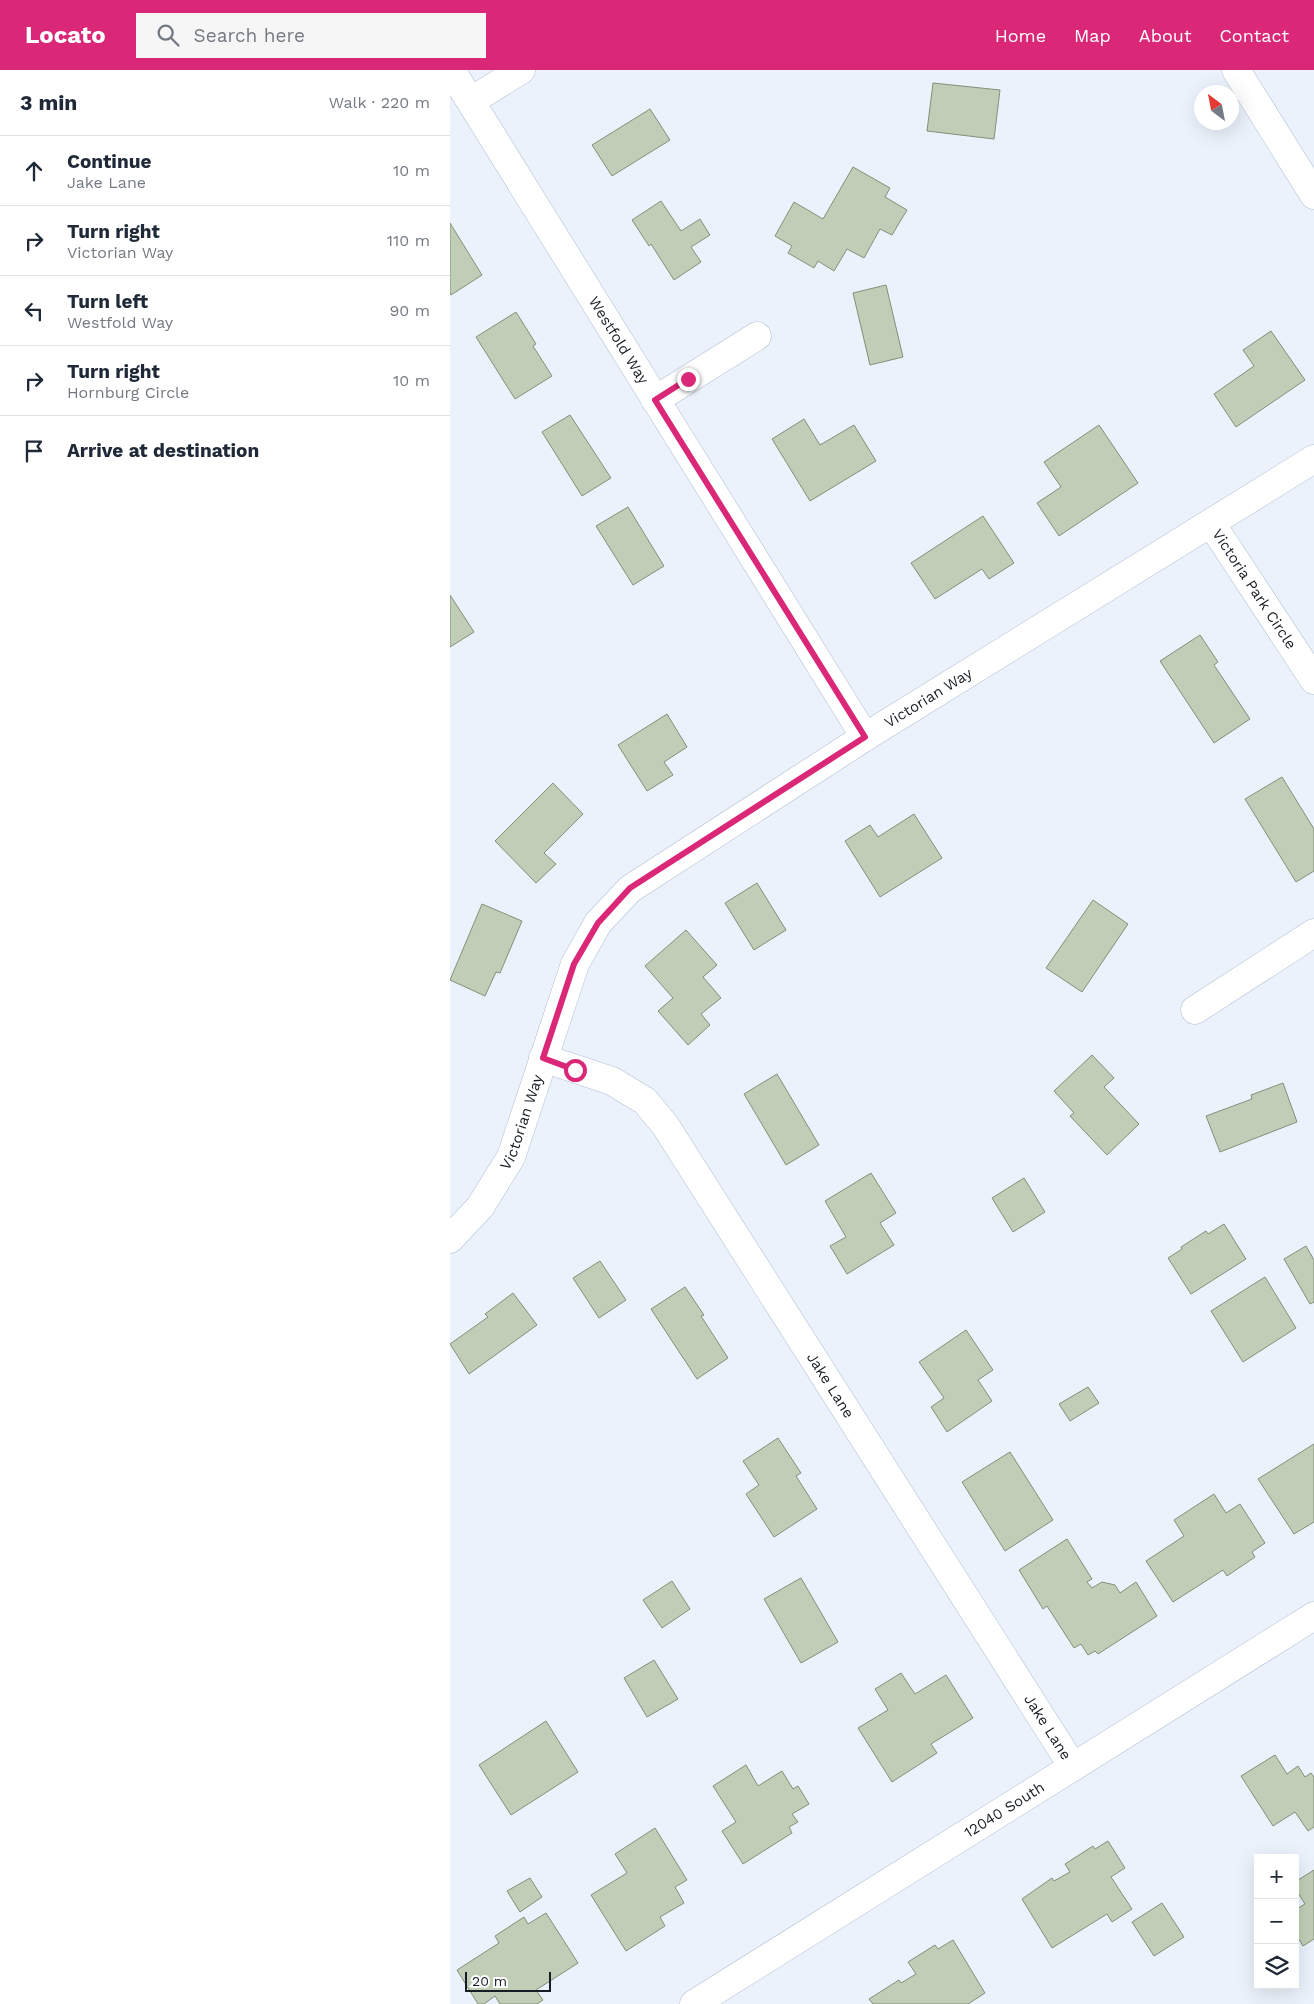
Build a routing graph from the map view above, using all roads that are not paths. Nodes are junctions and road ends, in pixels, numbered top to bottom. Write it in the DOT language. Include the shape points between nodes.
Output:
graph roads {
  1 [pos="452,70"];
  2 [pos="521,70"];
  3 [pos="1236,70"];
  4 [pos="471,101"];
  5 [pos="1314,195"];
  6 [pos="757,336"];
  7 [pos="655,400"];
  8 [pos="1314,459"];
  9 [pos="1211,523"];
  10 [pos="1314,680"];
  11 [pos="865,737"];
  12 [pos="1314,933"];
  13 [pos="1195,1010"];
  14 [pos="543,1058"];
  15 [pos="450,1239"];
  16 [pos="1313,1618"];
  17 [pos="1073,1767"];
  18 [pos="694,2004"];
  1 -- 4 [label="street, Westfold Way"];
  2 -- 4 [label="street"];
  3 -- 5 [label="street"];
  4 -- 7 [label="street, Westfold Way"];
  6 -- 7 [label="street"];
  7 -- 11 [label="street, Westfold Way"];
  8 -- 9 [label="street, Victorian Way"];
  9 -- 10 [label="street, Victoria Park Circle"];
  9 -- 11 [label="street, Victorian Way"];
  11 -- 14 [label="street, Victorian Way" via="630,888 598,923 574,964"];
  12 -- 13 [label="street"];
  14 -- 15 [label="street, Victorian Way" via="511,1157 480,1207"];
  14 -- 17 [label="street, Jake Lane" via="612,1081 645,1100 665,1125"];
  16 -- 17 [label="street, 12040 South"];
  17 -- 18 [label="street, 12040 South"];
}
